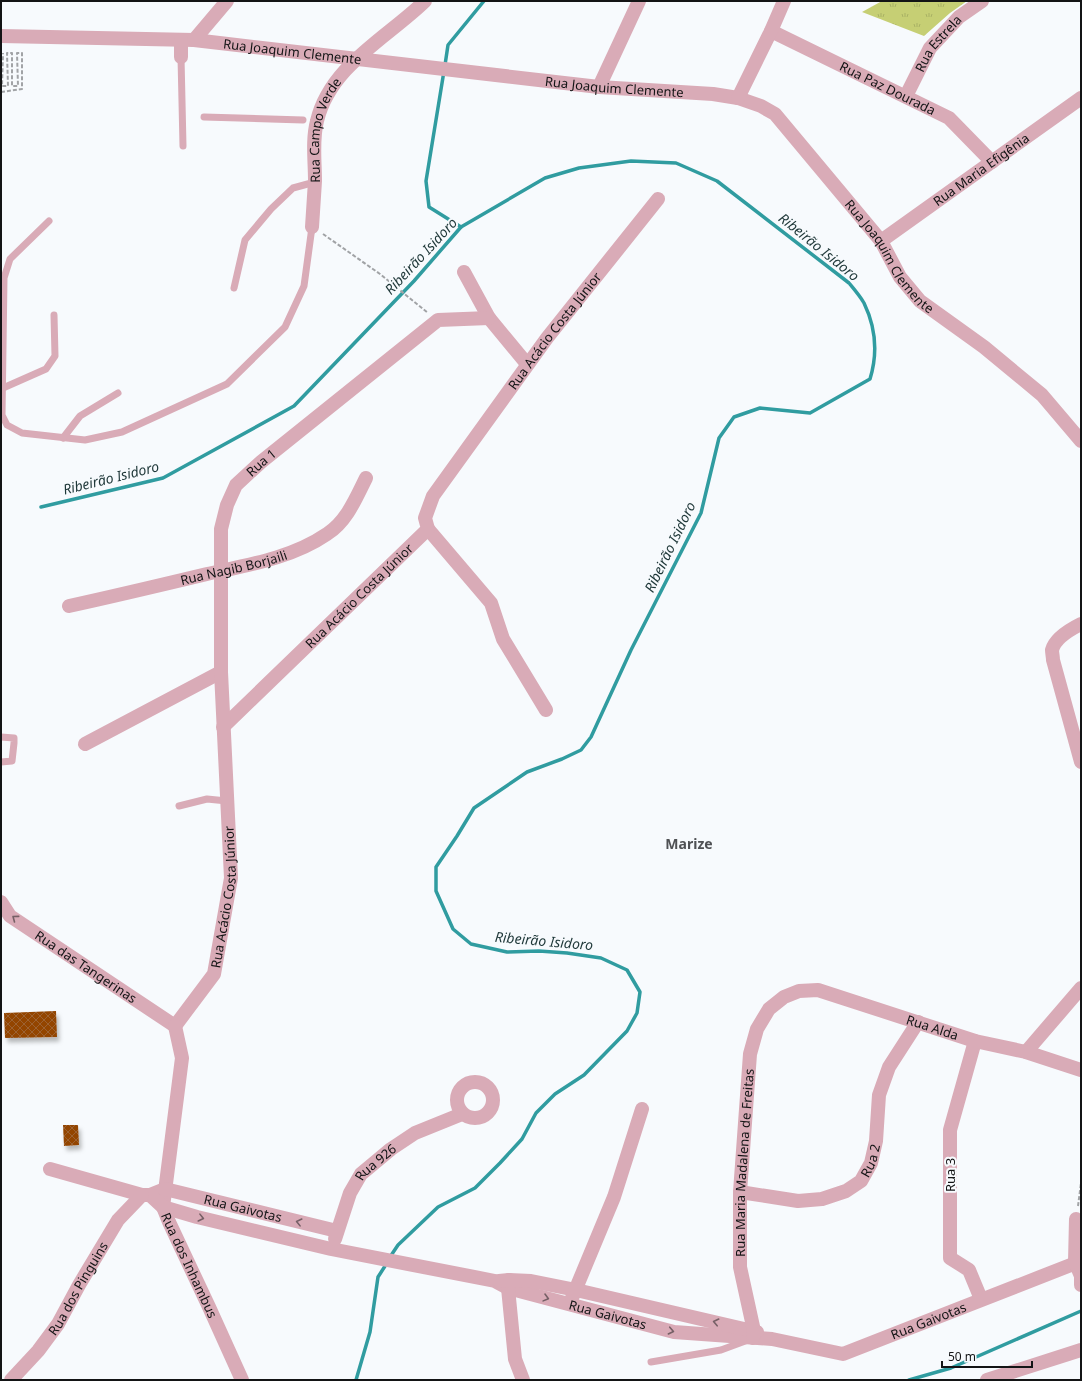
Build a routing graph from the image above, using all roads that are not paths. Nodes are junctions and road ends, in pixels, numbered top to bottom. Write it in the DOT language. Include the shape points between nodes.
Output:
graph roads {
  1 [pos="227,1"];
  2 [pos="425,1"];
  3 [pos="639,1"];
  4 [pos="784,1"];
  5 [pos="982,1"];
  6 [pos="771,31"];
  7 [pos="1,36"];
  8 [pos="188,40"];
  9 [pos="181,57"];
  10 [pos="358,58"];
  11 [pos="599,87"];
  12 [pos="906,96"];
  13 [pos="738,98"];
  14 [pos="1081,98"];
  15 [pos="204,118"];
  16 [pos="310,120"];
  17 [pos="183,146"];
  18 [pos="992,162"];
  19 [pos="315,182"];
  20 [pos="658,199"];
  21 [pos="49,222"];
  22 [pos="312,227"];
  23 [pos="881,241"];
  24 [pos="464,272"];
  25 [pos="234,288"];
  26 [pos="54,315"];
  27 [pos="489,318"];
  28 [pos="527,364"];
  29 [pos="2,388"];
  30 [pos="118,393"];
  31 [pos="62,438"];
  32 [pos="1081,441"];
  33 [pos="366,478"];
  34 [pos="428,529"];
  35 [pos="221,571"];
  36 [pos="69,606"];
  37 [pos="1081,624"];
  38 [pos="221,672"];
  39 [pos="546,710"];
  40 [pos="1076,725"];
  41 [pos="223,727"];
  42 [pos="1,737"];
  43 [pos="85,744"];
  44 [pos="1,762"];
  45 [pos="1081,762"];
  46 [pos="227,800"];
  47 [pos="179,806"];
  48 [pos="1,902"];
  49 [pos="1081,988"];
  50 [pos="784,997"];
  51 [pos="918,1022"];
  52 [pos="175,1026"];
  53 [pos="975,1041"];
  54 [pos="1026,1052"];
  55 [pos="1081,1070"];
  56 [pos="642,1109"];
  57 [pos="462,1114"];
  58 [pos="50,1169"];
  59 [pos="165,1188"];
  60 [pos="740,1192"];
  61 [pos="146,1195"];
  62 [pos="163,1207"];
  63 [pos="1076,1220"];
  64 [pos="337,1231"];
  65 [pos="332,1249"];
  66 [pos="1078,1261"];
  67 [pos="1081,1276"];
  68 [pos="509,1284"];
  69 [pos="1081,1285"];
  70 [pos="576,1290"];
  71 [pos="981,1299"];
  72 [pos="570,1304"];
  73 [pos="754,1335"];
  74 [pos="1081,1350"];
  75 [pos="651,1362"];
  76 [pos="11,1380"];
  77 [pos="242,1380"];
  78 [pos="523,1380"];
  79 [pos="987,1380"];
  1 -- 8 [label="street"];
  2 -- 10 [label="street, Rua Campo Verde"];
  3 -- 11 [label="street"];
  4 -- 6 [label="street"];
  5 -- 12 [label="street, Rua Estrela" via="959,17 930,48"];
  6 -- 12 [label="street, Rua Paz Dourada"];
  6 -- 13 [label="street"];
  7 -- 8 [label="street, Rua Joaquim Clemente"];
  8 -- 9 [label="street"];
  8 -- 10 [label="street, Rua Joaquim Clemente"];
  9 -- 17 [label="lane"];
  10 -- 11 [label="street, Rua Joaquim Clemente"];
  10 -- 16 [label="street, Rua Campo Verde" via="337,79"];
  11 -- 13 [label="street, Rua Joaquim Clemente" via="713,94"];
  12 -- 18 [label="street, Rua Paz Dourada" via="949,118"];
  13 -- 23 [label="street, Rua Joaquim Clemente" via="775,114"];
  14 -- 18 [label="street, Rua Maria Efigênia"];
  15 -- 16 [label="lane"];
  16 -- 19 [label="street, Rua Campo Verde" via="314,135"];
  18 -- 23 [label="street, Rua Maria Efigênia"];
  19 -- 22 [label="street, Rua Campo Verde"];
  19 -- 25 [label="lane" via="293,188 245,240"];
  20 -- 28 [label="street, Rua Acácio Costa Júnior"];
  21 -- 29 [label="lane" via="10,259 4,278"];
  22 -- 31 [label="lane" via="304,286 285,327 227,384 122,432 85,440"];
  23 -- 32 [label="street, Rua Joaquim Clemente" via="900,277 920,301 984,347 1042,395"];
  24 -- 27 [label="street"];
  26 -- 29 [label="lane" via="55,356 46,369"];
  27 -- 28 [label="street"];
  27 -- 35 [label="street, Rua 1" via="438,320 236,485 227,505 221,529"];
  28 -- 34 [label="street, Rua Acácio Costa Júnior" via="433,496 425,518"];
  29 -- 31 [label="lane" via="2,415 7,425 22,433"];
  30 -- 31 [label="lane" via="80,416"];
  33 -- 35 [label="street, Rua Nagib Borjaili" via="342,521 328,534 307,546 273,559"];
  34 -- 39 [label="street" via="491,603 503,639"];
  34 -- 41 [label="street, Rua Acácio Costa Júnior"];
  35 -- 36 [label="street, Rua Nagib Borjaili"];
  35 -- 38 [label="street, Rua 1"];
  37 -- 40 [label="street" via="1058,640 1052,650 1053,660"];
  38 -- 41 [label="street, Rua 1"];
  38 -- 43 [label="street"];
  40 -- 45 [label="street"];
  41 -- 46 [label="street, Rua Acácio Costa Júnior"];
  42 -- 44 [label="lane" via="14,738 12,761"];
  46 -- 47 [label="lane" via="207,799"];
  46 -- 52 [label="street, Rua Acácio Costa Júnior" via="231,878 214,974"];
  52 -- 48 [label="street, Rua das Tangerinas, one-way" via="10,916"];
  49 -- 54 [label="street"];
  50 -- 51 [label="street, Rua Alda" via="799,991 818,990"];
  50 -- 60 [label="street, Rua Maria Madalena de Freitas" via="769,1009 757,1029 750,1054"];
  51 -- 53 [label="street, Rua Alda"];
  51 -- 60 [label="street, Rua 2" via="889,1066 879,1094 876,1141 871,1163 862,1181 846,1191 822,1199 798,1201"];
  52 -- 59 [label="street, Rua dos Inhambus" via="182,1058"];
  53 -- 54 [label="street, Rua Alda"];
  53 -- 71 [label="street, Rua 3" via="950,1130 950,1258 969,1270"];
  54 -- 55 [label="street, Rua Alda"];
  56 -- 70 [label="street" via="614,1197"];
  57 -- 64 [label="street, Rua 926" via="415,1132 362,1174 350,1193"];
  58 -- 61 [label="street, Rua Gaivotas"];
  59 -- 61 [label="street"];
  59 -- 62 [label="street, Rua dos Inhambus"];
  64 -- 59 [label="street, Rua Gaivotas, one-way"];
  60 -- 73 [label="street, Rua Maria Madalena de Freitas" via="740,1267"];
  61 -- 62 [label="street, Rua Gaivotas"];
  61 -- 76 [label="street, Rua dos Pinguins" via="118,1220 58,1324 38,1351"];
  62 -- 65 [label="street, Rua Gaivotas, one-way"];
  62 -- 77 [label="street, Rua dos Inhambus"];
  63 -- 66 [label="street"];
  64 -- 65 [label="street, Rua 926"];
  65 -- 68 [label="street, Rua Gaivotas"];
  66 -- 67 [label="street"];
  66 -- 71 [label="street, Rua Gaivotas"];
  67 -- 69 [label="street"];
  68 -- 70 [label="street, Rua Gaivotas" via="532,1281"];
  68 -- 72 [label="street, Rua Gaivotas, one-way"];
  68 -- 78 [label="street" via="515,1359"];
  70 -- 72 [label="street"];
  73 -- 70 [label="street, Rua Gaivotas, one-way"];
  71 -- 73 [label="street, Rua Gaivotas" via="843,1354"];
  72 -- 73 [label="street, Rua Gaivotas, one-way" via="674,1332"];
  73 -- 75 [label="lane" via="721,1350"];
  74 -- 79 [label="street"];
}
